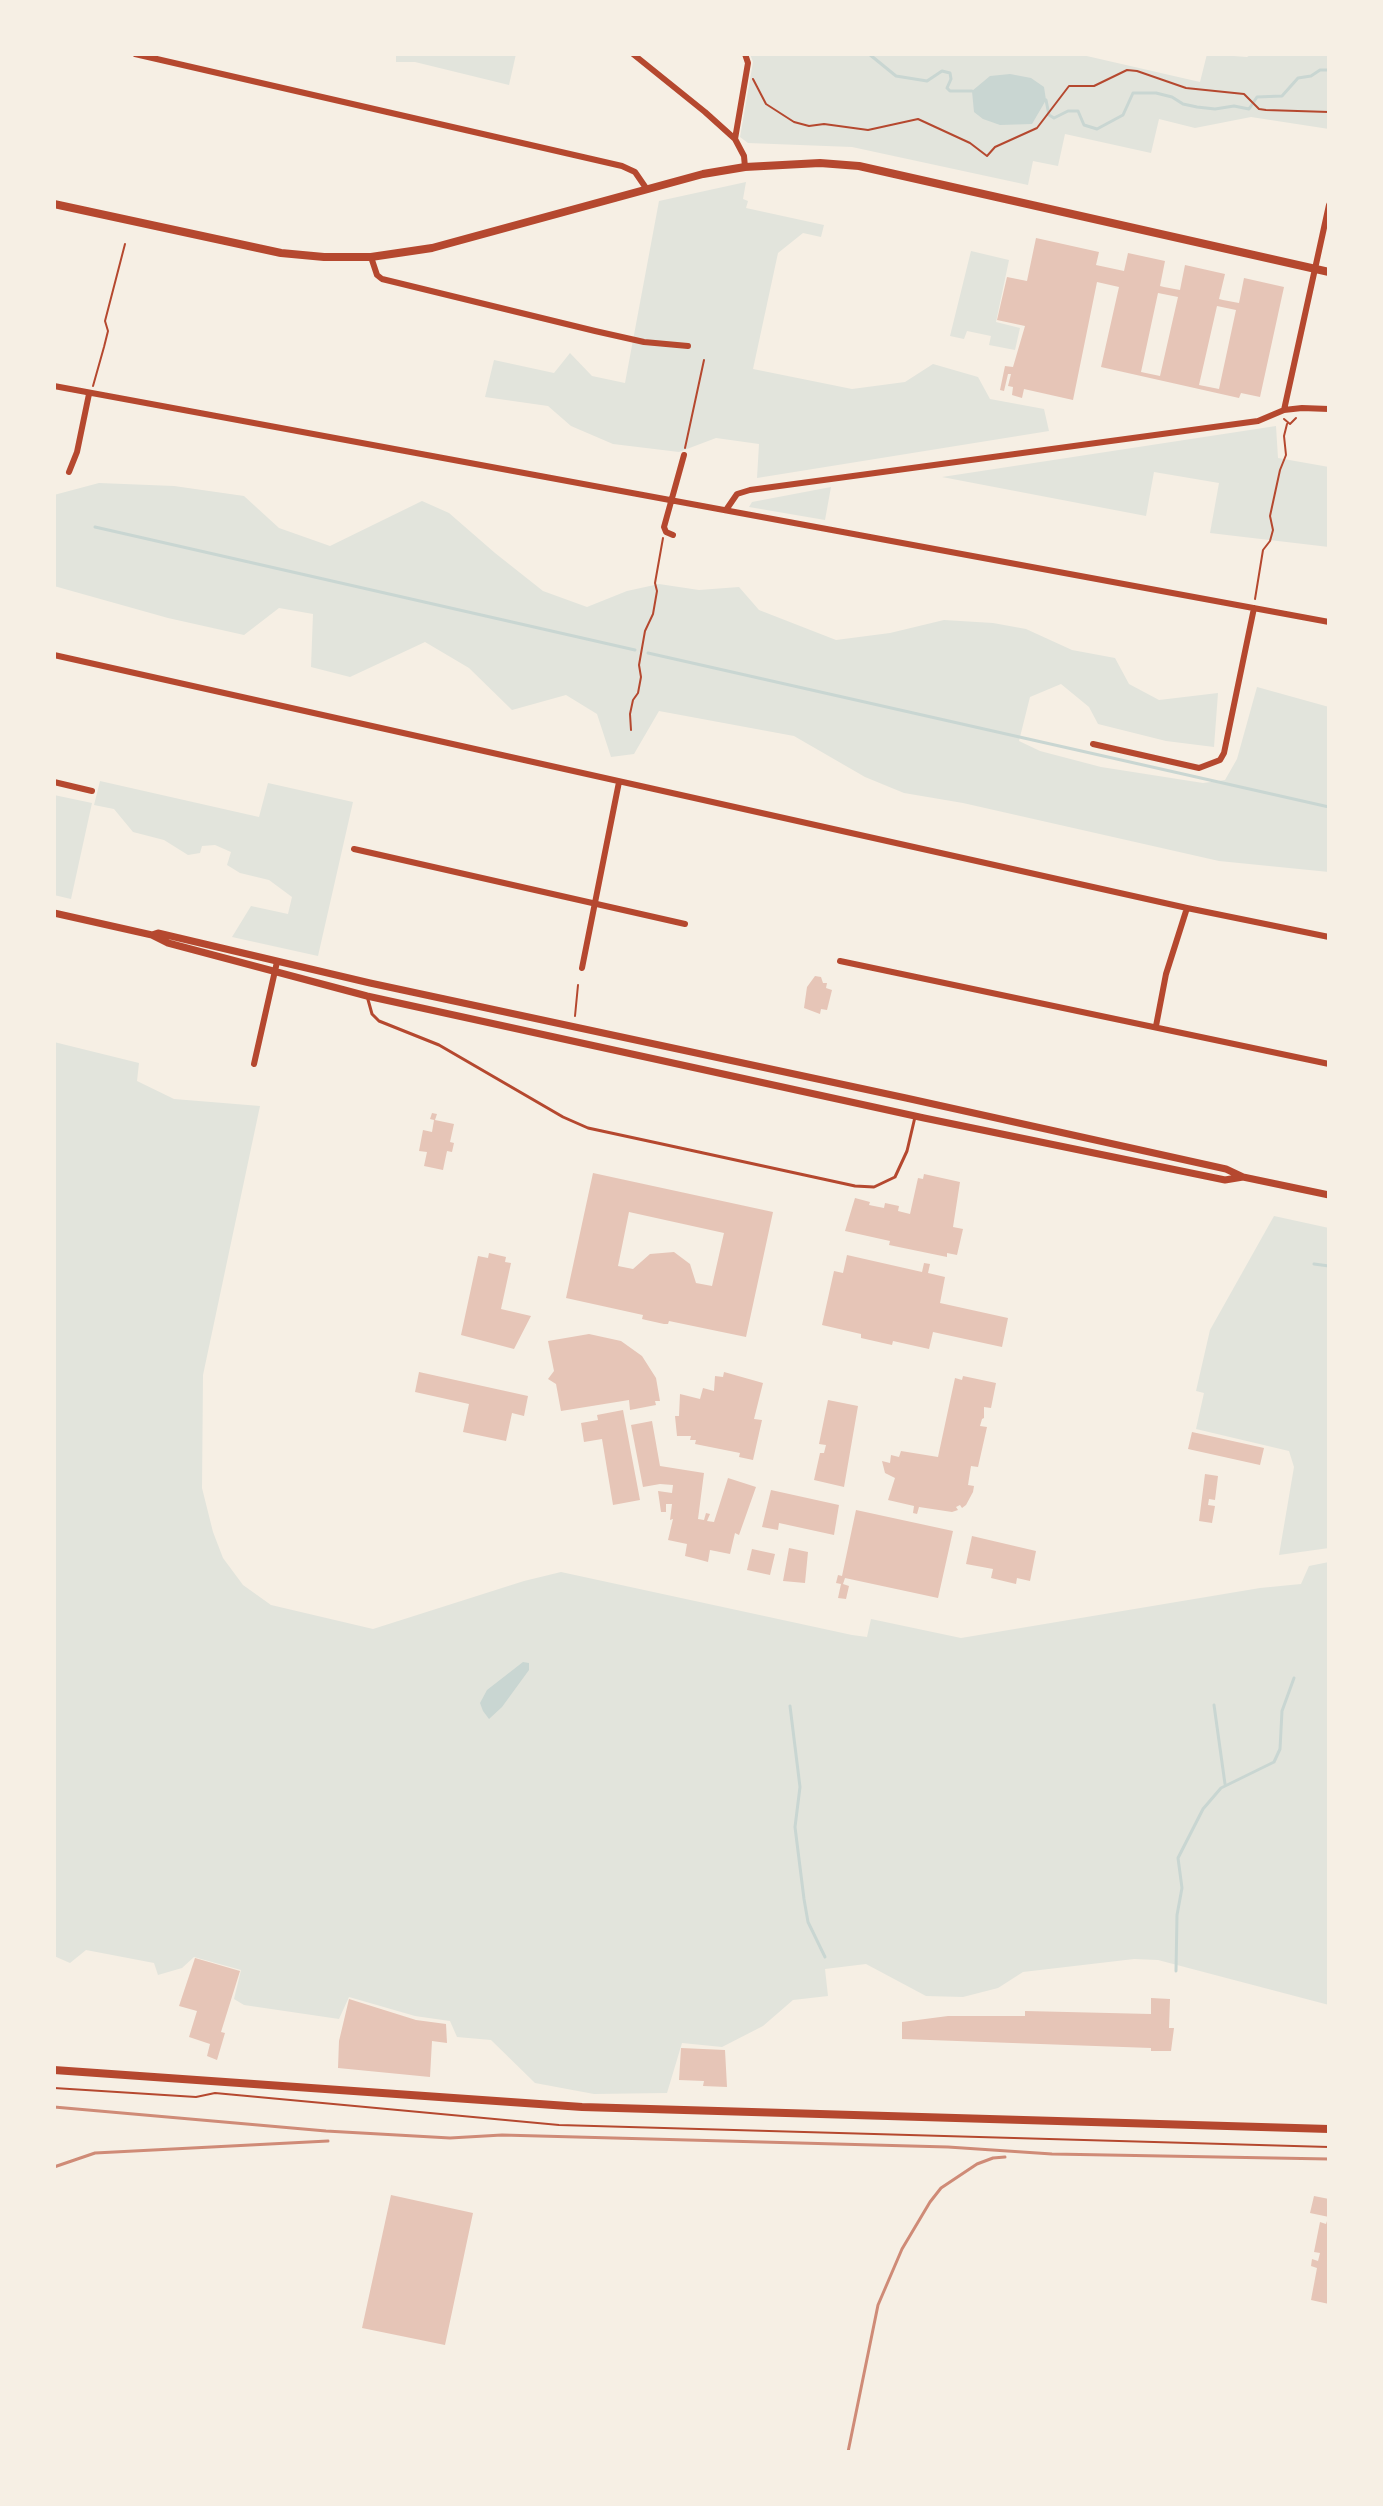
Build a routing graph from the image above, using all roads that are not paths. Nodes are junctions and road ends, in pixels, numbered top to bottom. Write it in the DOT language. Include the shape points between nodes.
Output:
graph roads {
  1 [pos="135,54"];
  2 [pos="633,54"];
  3 [pos="745,54"];
  4 [pos="735,139"];
  5 [pos="745,167"];
  6 [pos="646,188"];
  7 [pos="54,204"];
  8 [pos="1329,205"];
  9 [pos="371,257"];
  10 [pos="1314,270"];
  11 [pos="1329,272"];
  12 [pos="688,346"];
  13 [pos="54,386"];
  14 [pos="89,394"];
  15 [pos="1329,409"];
  16 [pos="1284,414"];
  17 [pos="684,455"];
  18 [pos="69,472"];
  19 [pos="670,501"];
  20 [pos="726,510"];
  21 [pos="670,533"];
  22 [pos="1254,608"];
  23 [pos="1329,622"];
  24 [pos="54,655"];
  25 [pos="1093,744"];
  26 [pos="54,782"];
  27 [pos="619,782"];
  28 [pos="92,791"];
  29 [pos="354,849"];
  30 [pos="595,905"];
  31 [pos="1187,908"];
  32 [pos="54,913"];
  33 [pos="685,924"];
  34 [pos="152,935"];
  35 [pos="1329,937"];
  36 [pos="840,961"];
  37 [pos="277,962"];
  38 [pos="582,968"];
  39 [pos="274,971"];
  40 [pos="367,996"];
  41 [pos="1156,1026"];
  42 [pos="254,1064"];
  43 [pos="1329,1064"];
  44 [pos="915,1116"];
  45 [pos="1243,1177"];
  46 [pos="1329,1195"];
  47 [pos="54,2070"];
  48 [pos="1329,2129"];
  1 -- 6 [label="street" via="622,166 635,172"];
  2 -- 4 [label="street"];
  3 -- 4 [label="street" via="748,63"];
  4 -- 5 [label="street"];
  5 -- 6 [label="main road"];
  5 -- 10 [label="main road" via="859,166"];
  6 -- 9 [label="main road" via="432,248"];
  7 -- 9 [label="main road" via="281,253"];
  8 -- 10 [label="street"];
  9 -- 12 [label="street" via="382,279 607,334"];
  10 -- 11 [label="main road"];
  10 -- 16 [label="street"];
  13 -- 14 [label="street"];
  14 -- 18 [label="street"];
  14 -- 19 [label="street"];
  15 -- 16 [label="street"];
  16 -- 20 [label="street" via="1243,424 750,490 737,494"];
  17 -- 19 [label="street"];
  19 -- 20 [label="street"];
  19 -- 21 [label="street" via="664,527"];
  20 -- 22 [label="street"];
  22 -- 23 [label="street"];
  22 -- 25 [label="street" via="1220,760 1199,768"];
  24 -- 27 [label="street"];
  26 -- 28 [label="street"];
  27 -- 30 [label="street"];
  27 -- 31 [label="street"];
  29 -- 30 [label="street"];
  30 -- 33 [label="street"];
  30 -- 38 [label="street"];
  31 -- 35 [label="street"];
  31 -- 41 [label="street"];
  32 -- 34 [label="street"];
  34 -- 37 [label="street"];
  34 -- 39 [label="street"];
  36 -- 41 [label="street"];
  37 -- 39 [label="street"];
  37 -- 45 [label="street" via="1211,1165"];
  39 -- 40 [label="street"];
  39 -- 42 [label="street"];
  40 -- 44 [label="street"];
  40 -- 44 [label="lane" via="372,1014 387,1026 439,1045 588,1128 632,1138 874,1187 895,1177"];
  41 -- 43 [label="street"];
  44 -- 45 [label="street" via="1225,1180"];
  45 -- 46 [label="street"];
  47 -- 48 [label="main road" via="582,2107"];
}
